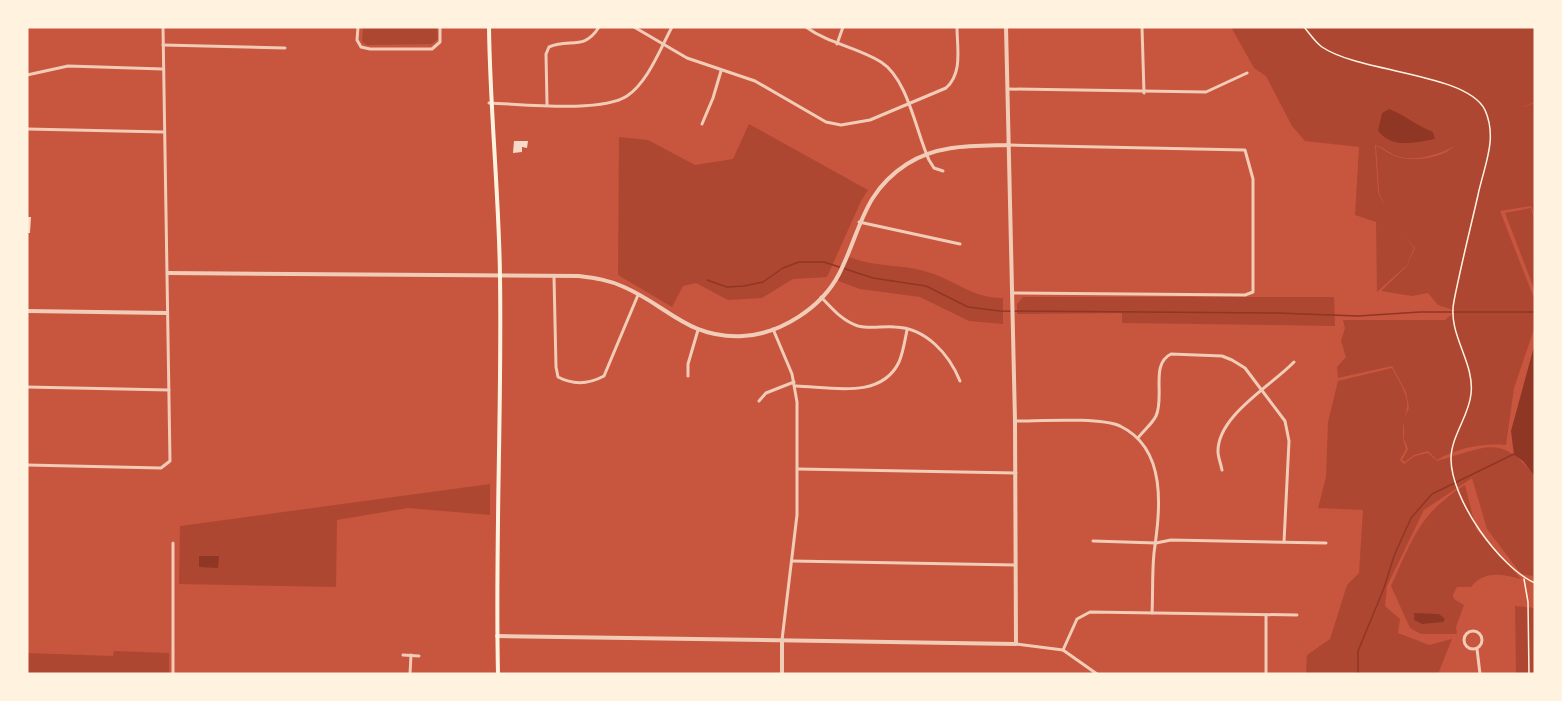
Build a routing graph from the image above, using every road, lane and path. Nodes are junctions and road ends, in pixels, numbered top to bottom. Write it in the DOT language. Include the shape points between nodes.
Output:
graph roads {
  1 [pos="163,27"];
  2 [pos="358,27"];
  3 [pos="440,27"];
  4 [pos="489,27"];
  5 [pos="600,27"];
  6 [pos="634,27"];
  7 [pos="672,27"];
  8 [pos="806,27"];
  9 [pos="843,27"];
  10 [pos="957,27"];
  11 [pos="1006,27"];
  12 [pos="1142,27"];
  13 [pos="1304,27"];
  14 [pos="663,44"];
  15 [pos="837,44"];
  16 [pos="163,45"];
  17 [pos="285,48"];
  18 [pos="163,69"];
  19 [pos="721,71"];
  20 [pos="1247,73"];
  21 [pos="27,75"];
  22 [pos="1006,89"];
  23 [pos="1144,93"];
  24 [pos="489,103"];
  25 [pos="547,104"];
  26 [pos="908,104"];
  27 [pos="702,123"];
  28 [pos="27,129"];
  29 [pos="164,132"];
  30 [pos="1009,145"];
  31 [pos="926,154"];
  32 [pos="943,171"];
  33 [pos="859,222"];
  34 [pos="960,244"];
  35 [pos="168,273"];
  36 [pos="500,277"];
  37 [pos="554,277"];
  38 [pos="1012,293"];
  39 [pos="638,295"];
  40 [pos="821,297"];
  41 [pos="27,311"];
  42 [pos="167,313"];
  43 [pos="773,329"];
  44 [pos="698,330"];
  45 [pos="907,330"];
  46 [pos="1294,362"];
  47 [pos="688,376"];
  48 [pos="960,381"];
  49 [pos="795,384"];
  50 [pos="27,387"];
  51 [pos="170,390"];
  52 [pos="1263,392"];
  53 [pos="759,401"];
  54 [pos="1015,421"];
  55 [pos="1138,438"];
  56 [pos="27,465"];
  57 [pos="798,469"];
  58 [pos="1222,470"];
  59 [pos="1016,473"];
  60 [pos="1093,542"];
  61 [pos="1284,542"];
  62 [pos="173,543"];
  63 [pos="1156,543"];
  64 [pos="1326,543"];
  65 [pos="792,561"];
  66 [pos="1017,565"];
  67 [pos="1524,578"];
  68 [pos="1535,583"];
  69 [pos="1152,613"];
  70 [pos="1266,615"];
  71 [pos="1297,615"];
  72 [pos="497,636"];
  73 [pos="782,642"];
  74 [pos="1016,644"];
  75 [pos="1477,649"];
  76 [pos="1063,650"];
  77 [pos="402,655"];
  78 [pos="411,655"];
  79 [pos="419,656"];
  80 [pos="173,674"];
  81 [pos="411,674"];
  82 [pos="498,674"];
  83 [pos="782,674"];
  84 [pos="1097,674"];
  85 [pos="1266,674"];
  86 [pos="1480,674"];
  87 [pos="1529,674"];
  1 -- 16 [label="street"];
  2 -- 3 [label="street" via="357,40 361,47 370,49 432,49 440,42"];
  4 -- 24 [label="main road"];
  5 -- 25 [label="street" via="580,44 559,43 549,47"];
  6 -- 14 [label="street"];
  7 -- 14 [label="street"];
  8 -- 15 [label="street"];
  9 -- 15 [label="street"];
  10 -- 26 [label="street" via="958,71 954,81"];
  11 -- 22 [label="street"];
  12 -- 23 [label="street"];
  13 -- 67 [label="path" via="1323,48 1378,69 1452,85 1484,108 1489,122 1490,153 1453,304 1472,392 1451,458 1470,516 1487,542"];
  14 -- 19 [label="street"];
  14 -- 25 [label="street" via="648,71 627,96 594,106"];
  15 -- 26 [label="street" via="883,63 895,76"];
  16 -- 17 [label="street"];
  16 -- 18 [label="street"];
  18 -- 21 [label="street" via="68,66"];
  18 -- 29 [label="street"];
  19 -- 26 [label="street" via="749,78 826,122 863,122"];
  19 -- 27 [label="street"];
  20 -- 23 [label="street" via="1209,92"];
  22 -- 23 [label="street"];
  22 -- 30 [label="street"];
  24 -- 25 [label="street"];
  24 -- 36 [label="main road"];
  26 -- 31 [label="street"];
  28 -- 29 [label="street"];
  29 -- 35 [label="street"];
  30 -- 31 [label="street" via="960,147"];
  30 -- 38 [label="street"];
  30 -- 38 [label="street" via="1245,150 1253,179 1253,291 1245,295"];
  31 -- 32 [label="street" via="934,168"];
  31 -- 33 [label="street" via="889,178"];
  33 -- 34 [label="street"];
  33 -- 40 [label="street" via="839,272"];
  35 -- 36 [label="street"];
  35 -- 42 [label="street"];
  36 -- 37 [label="street"];
  36 -- 72 [label="main road"];
  37 -- 39 [label="street" via="603,279"];
  37 -- 39 [label="street" via="556,367 558,377 567,382 593,382 604,376"];
  38 -- 54 [label="street"];
  39 -- 44 [label="street"];
  40 -- 43 [label="street" via="804,313"];
  40 -- 45 [label="street" via="844,320 859,326"];
  41 -- 42 [label="street"];
  42 -- 51 [label="street"];
  43 -- 44 [label="street" via="743,336"];
  43 -- 49 [label="street"];
  44 -- 47 [label="street"];
  45 -- 48 [label="street" via="933,342 952,361"];
  45 -- 49 [label="street" via="899,362 879,384 865,388"];
  46 -- 52 [label="street"];
  49 -- 53 [label="street" via="766,393"];
  49 -- 57 [label="street"];
  50 -- 51 [label="street"];
  51 -- 56 [label="street" via="170,461 160,468"];
  52 -- 55 [label="street" via="1245,368 1222,356 1171,354 1162,361 1155,417"];
  52 -- 58 [label="street" via="1228,420 1218,452"];
  52 -- 61 [label="street" via="1285,421 1289,441"];
  54 -- 55 [label="street" via="1100,422 1119,426"];
  54 -- 59 [label="street"];
  55 -- 63 [label="street" via="1156,470"];
  57 -- 59 [label="street"];
  57 -- 65 [label="street"];
  59 -- 66 [label="street"];
  60 -- 63 [label="street"];
  61 -- 63 [label="street"];
  61 -- 64 [label="street"];
  62 -- 80 [label="street"];
  63 -- 69 [label="street"];
  65 -- 66 [label="street"];
  65 -- 73 [label="street"];
  66 -- 74 [label="street"];
  67 -- 68 [label="path"];
  67 -- 87 [label="path"];
  69 -- 70 [label="street"];
  69 -- 76 [label="street" via="1090,612 1077,619"];
  70 -- 71 [label="street"];
  70 -- 85 [label="street"];
  72 -- 73 [label="street"];
  72 -- 82 [label="main road"];
  73 -- 74 [label="street"];
  73 -- 83 [label="street"];
  74 -- 76 [label="street"];
  75 -- 75 [label="street" via="1482,637 1471,632 1466,635 1465,644"];
  75 -- 86 [label="street"];
  76 -- 84 [label="street"];
  77 -- 78 [label="street"];
  78 -- 79 [label="street"];
  78 -- 81 [label="street"];
}
